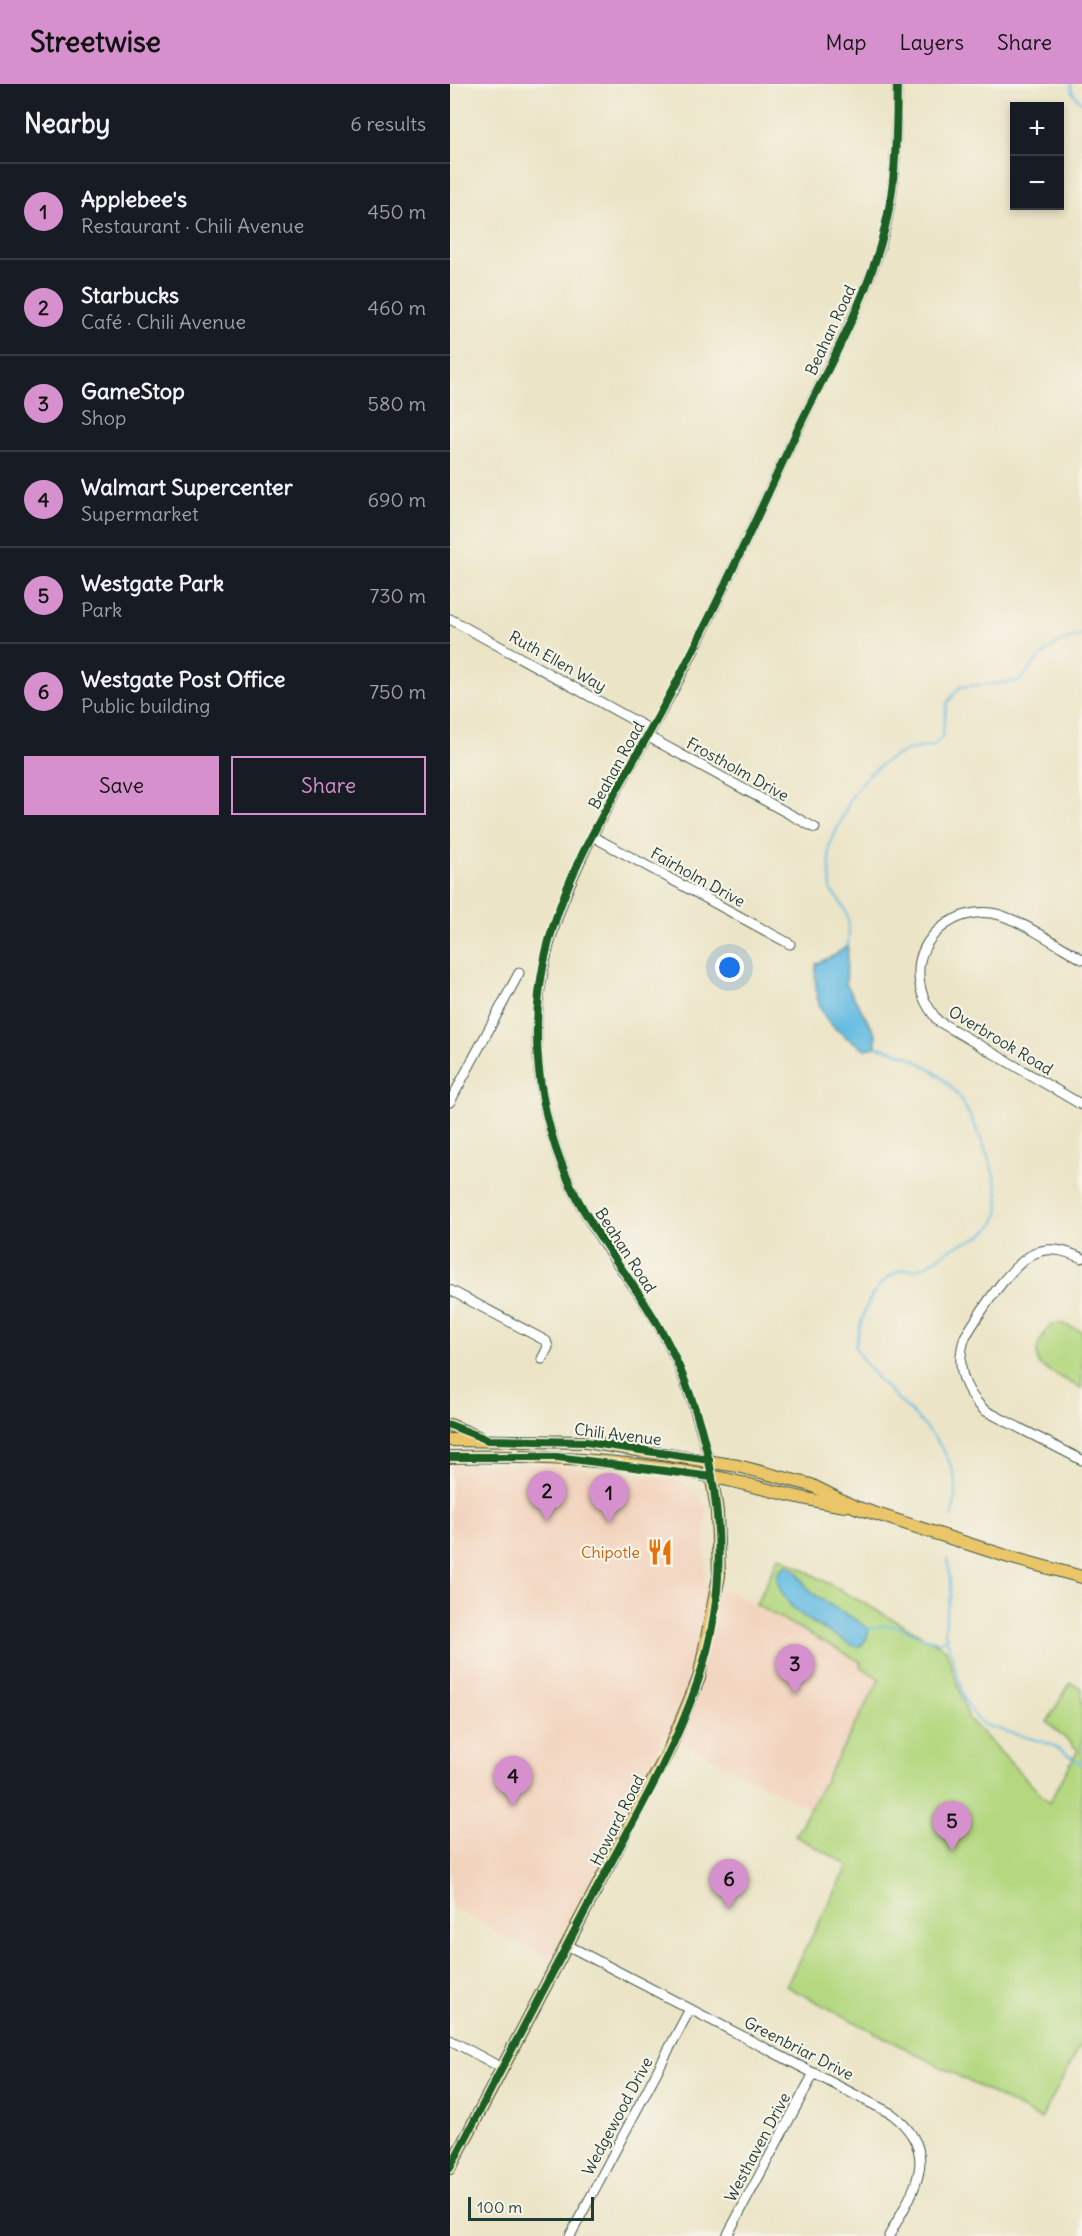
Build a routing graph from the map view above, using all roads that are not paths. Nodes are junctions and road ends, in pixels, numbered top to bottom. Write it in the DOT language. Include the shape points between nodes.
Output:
graph roads {
  1 [pos="897,84"];
  2 [pos="450,619"];
  3 [pos="649,733"];
  4 [pos="815,828"];
  5 [pos="592,836"];
  6 [pos="790,944"];
  7 [pos="1082,959"];
  8 [pos="519,974"];
  9 [pos="450,1102"];
  10 [pos="1082,1105"];
  11 [pos="1082,1258"];
  12 [pos="450,1290"];
  13 [pos="542,1359"];
  14 [pos="450,1425"];
  15 [pos="450,1440"];
  16 [pos="488,1440"];
  17 [pos="450,1457"];
  18 [pos="709,1460"];
  19 [pos="1082,1460"];
  20 [pos="712,1477"];
  21 [pos="855,1507"];
  22 [pos="1082,1577"];
  23 [pos="567,1945"];
  24 [pos="690,2009"];
  25 [pos="450,2040"];
  26 [pos="502,2068"];
  27 [pos="814,2073"];
  28 [pos="450,2168"];
  29 [pos="570,2236"];
  30 [pos="727,2236"];
  31 [pos="889,2236"];
  1 -- 3 [label="street, Beahan Road" via="895,176 884,235 860,300 684,669"];
  2 -- 3 [label="street, Ruth Ellen Way"];
  3 -- 4 [label="street, Frostholm Drive"];
  3 -- 5 [label="street, Beahan Road"];
  5 -- 6 [label="street, Fairholm Drive"];
  5 -- 18 [label="street, Beahan Road" via="556,917 542,969 537,1050 542,1092 565,1174 672,1352 701,1427"];
  7 -- 10 [label="street, Overbrook Road" via="1008,918 979,912 948,922 936,932 918,972 921,991 938,1021"];
  8 -- 9 [label="street"];
  11 -- 19 [label="street" via="1059,1250 1042,1251 1016,1267 965,1337 960,1367 965,1385 984,1410"];
  12 -- 13 [label="street" via="546,1341 548,1347"];
  14 -- 16 [label="main road"];
  15 -- 16 [label="main road, Chili Avenue"];
  16 -- 18 [label="main road, Chili Avenue" via="586,1442"];
  17 -- 20 [label="main road, Chili Avenue" via="556,1457"];
  18 -- 20 [label="main road, Howard Road"];
  18 -- 21 [label="main road, Chili Avenue" via="811,1485"];
  20 -- 21 [label="main road, Chili Avenue" via="806,1501"];
  20 -- 23 [label="main road, Howard Road" via="719,1576 699,1678 669,1750"];
  21 -- 22 [label="main road, Chili Avenue"];
  23 -- 24 [label="street, Greenbriar Drive"];
  23 -- 26 [label="main road, Howard Road"];
  24 -- 27 [label="street, Greenbriar Drive"];
  24 -- 29 [label="street, Wedgewood Drive"];
  25 -- 26 [label="street"];
  26 -- 28 [label="main road, Howard Road"];
  27 -- 30 [label="street, Westhaven Drive"];
  27 -- 31 [label="street, Greenbriar Drive" via="905,2123 921,2152 916,2185"];
}
